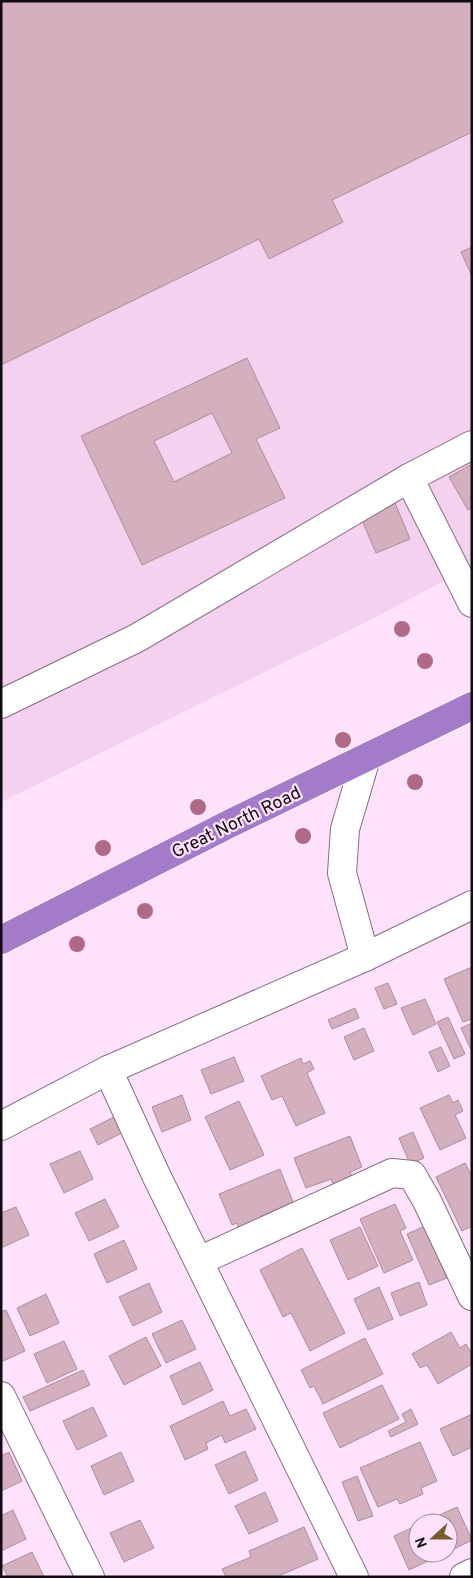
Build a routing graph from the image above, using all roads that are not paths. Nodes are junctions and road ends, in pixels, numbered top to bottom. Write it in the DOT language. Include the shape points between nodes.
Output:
graph roads {
  1 [pos="472,445"];
  2 [pos="409,478"];
  3 [pos="472,603"];
  4 [pos="1,704"];
  5 [pos="472,706"];
  6 [pos="366,758"];
  7 [pos="472,905"];
  8 [pos="1,940"];
  9 [pos="365,957"];
  10 [pos="108,1070"];
  11 [pos="1,1126"];
  12 [pos="199,1261"];
  13 [pos="472,1296"];
  14 [pos="1,1396"];
  15 [pos="472,1573"];
  16 [pos="90,1577"];
  17 [pos="354,1577"];
  18 [pos="464,1577"];
  1 -- 2 [label="street"];
  2 -- 3 [label="street"];
  2 -- 4 [label="street" via="137,638"];
  5 -- 6 [label="highway, Great North Road"];
  6 -- 8 [label="highway, Great North Road"];
  6 -- 9 [label="street" via="345,829 342,873"];
  7 -- 9 [label="street"];
  9 -- 10 [label="street"];
  10 -- 11 [label="street"];
  10 -- 12 [label="street"];
  12 -- 13 [label="street" via="392,1173 412,1175"];
  12 -- 17 [label="street"];
  14 -- 16 [label="street"];
  15 -- 18 [label="street"];
}
